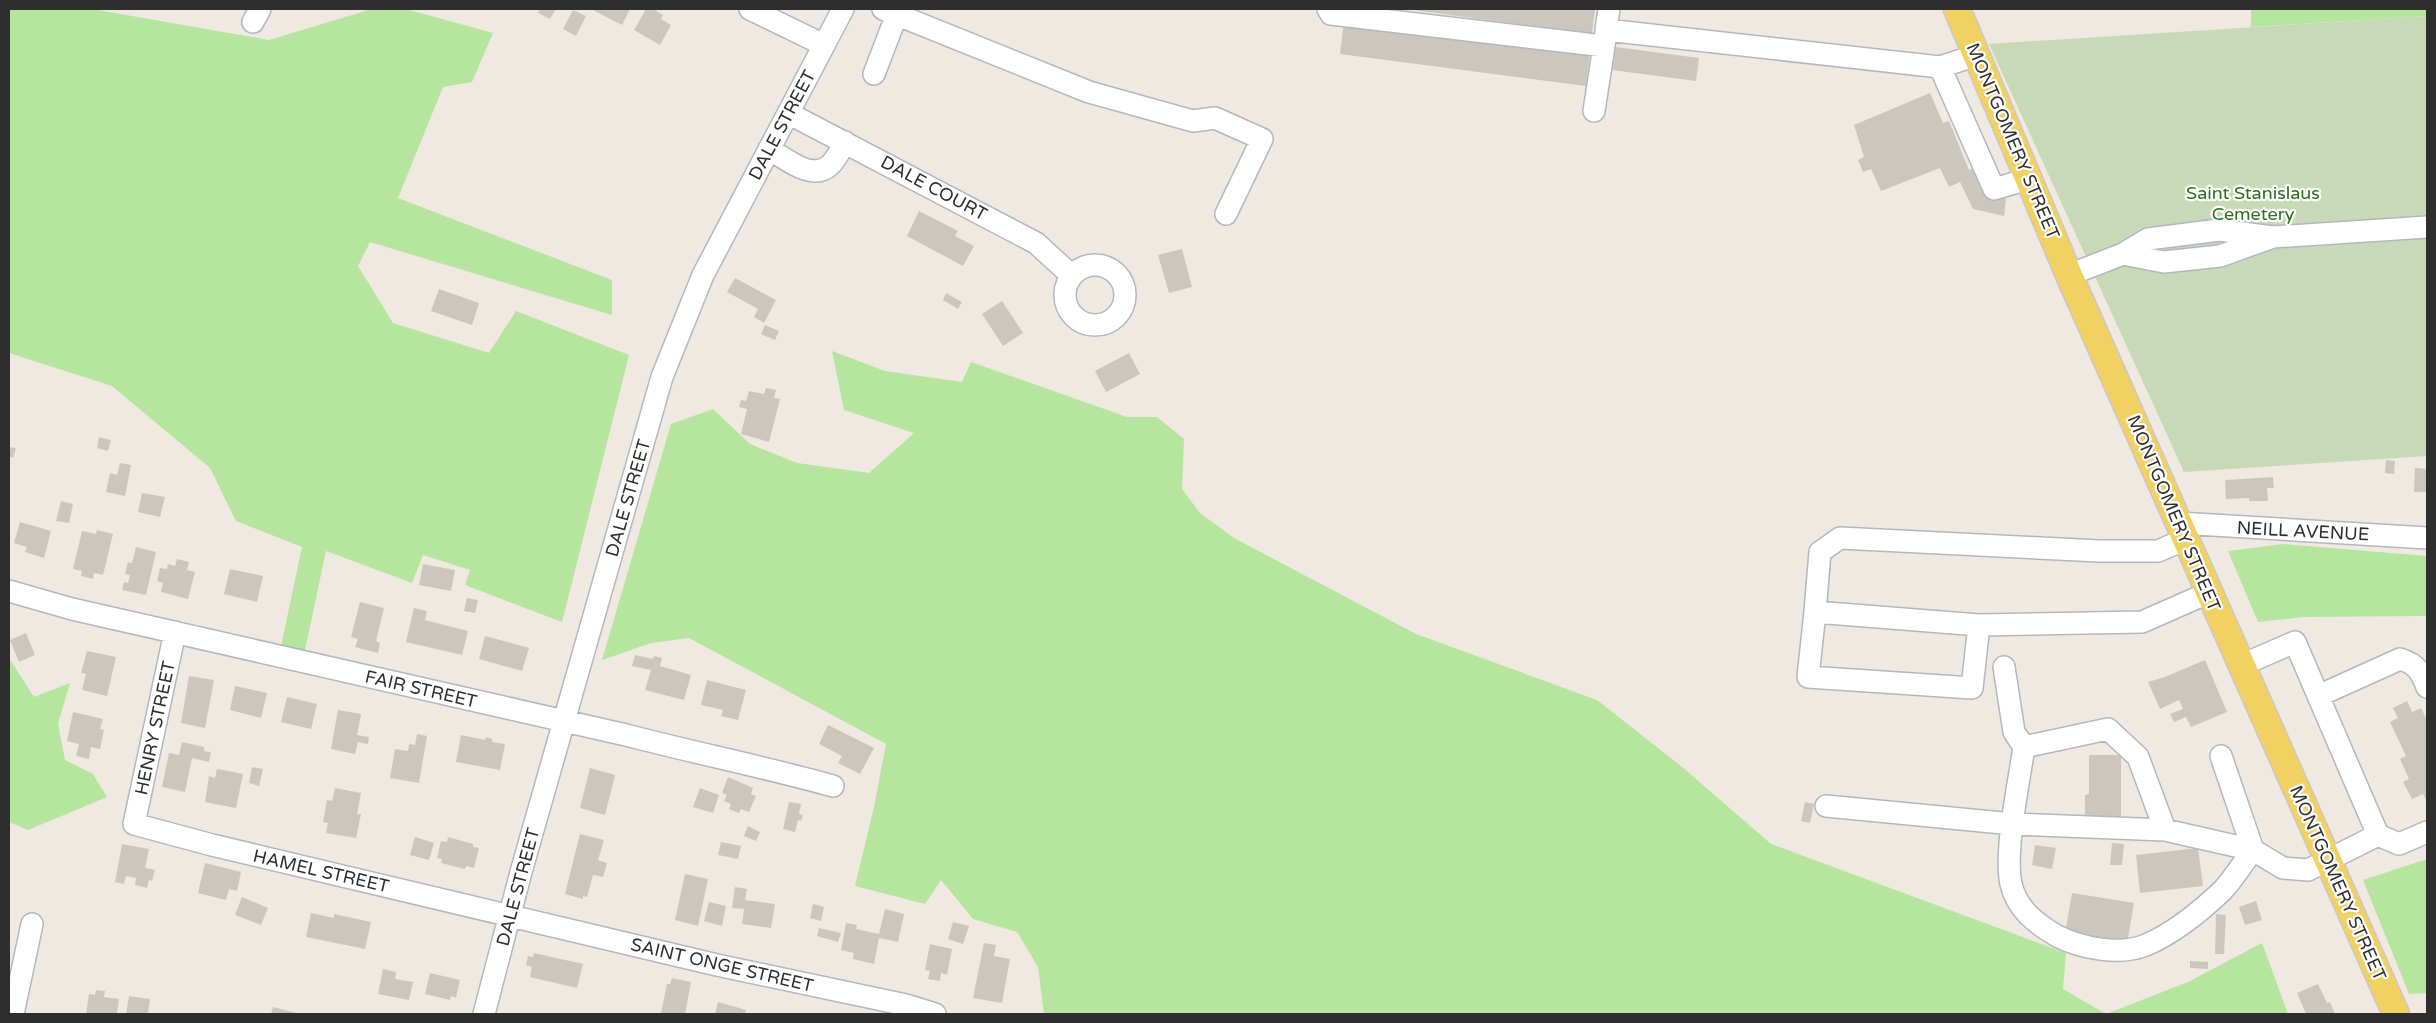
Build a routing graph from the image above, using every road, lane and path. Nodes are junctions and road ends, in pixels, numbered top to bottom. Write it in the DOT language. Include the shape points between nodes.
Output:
graph roads {
  1 [pos="750,9"];
  2 [pos="844,9"];
  3 [pos="1328,9"];
  4 [pos="1608,9"];
  5 [pos="1957,9"];
  6 [pos="890,11"];
  7 [pos="1605,38"];
  8 [pos="824,45"];
  9 [pos="1977,55"];
  10 [pos="1940,67"];
  11 [pos="874,74"];
  12 [pos="1594,111"];
  13 [pos="788,112"];
  14 [pos="845,142"];
  15 [pos="769,149"];
  16 [pos="2028,179"];
  17 [pos="1226,214"];
  18 [pos="2427,227"];
  19 [pos="1071,275"];
  20 [pos="2069,275"];
  21 [pos="2183,531"];
  22 [pos="2427,538"];
  23 [pos="9,591"];
  24 [pos="2208,593"];
  25 [pos="1815,612"];
  26 [pos="1978,625"];
  27 [pos="175,632"];
  28 [pos="2242,665"];
  29 [pos="2004,667"];
  30 [pos="2427,687"];
  31 [pos="2318,696"];
  32 [pos="564,721"];
  33 [pos="2024,748"];
  34 [pos="2221,756"];
  35 [pos="833,786"];
  36 [pos="1826,806"];
  37 [pos="134,824"];
  38 [pos="2014,824"];
  39 [pos="2165,830"];
  40 [pos="2427,832"];
  41 [pos="2378,835"];
  42 [pos="2253,850"];
  43 [pos="2330,861"];
  44 [pos="510,916"];
  45 [pos="32,924"];
  46 [pos="12,1014"];
  47 [pos="484,1014"];
  48 [pos="935,1014"];
  49 [pos="2396,1014"];
  1 -- 8 [label="street"];
  2 -- 8 [label="street, DALE STREET"];
  3 -- 7 [label="street" via="1331,14"];
  4 -- 7 [label="street"];
  5 -- 9 [label="main road, MONTGOMERY STREET"];
  6 -- 11 [label="street"];
  6 -- 17 [label="street" via="1089,92 1193,121 1215,118 1262,139"];
  7 -- 10 [label="street"];
  7 -- 12 [label="street"];
  8 -- 13 [label="street, DALE STREET"];
  9 -- 10 [label="street"];
  9 -- 16 [label="main road, MONTGOMERY STREET"];
  10 -- 16 [label="street" via="1994,189"];
  13 -- 14 [label="street, DALE COURT"];
  13 -- 15 [label="street, DALE STREET"];
  14 -- 15 [label="street" via="830,166 816,171 801,168"];
  14 -- 19 [label="street, DALE COURT" via="1036,242"];
  15 -- 32 [label="street, DALE STREET" via="703,275 662,377"];
  16 -- 20 [label="main road, MONTGOMERY STREET"];
  18 -- 20 [label="street" via="2273,237 2219,230 2148,239 2123,254"];
  20 -- 21 [label="main road, MONTGOMERY STREET"];
  21 -- 22 [label="street, NEILL AVENUE"];
  21 -- 24 [label="main road, MONTGOMERY STREET"];
  21 -- 25 [label="street" via="2158,551 1840,538 1820,552"];
  23 -- 27 [label="street, FAIR STREET"];
  24 -- 26 [label="street" via="2142,622"];
  24 -- 28 [label="main road, MONTGOMERY STREET"];
  25 -- 26 [label="street"];
  25 -- 26 [label="street" via="1808,677 1972,688"];
  27 -- 32 [label="street, FAIR STREET"];
  27 -- 37 [label="street, HENRY STREET"];
  28 -- 31 [label="street" via="2295,642"];
  28 -- 43 [label="main road, MONTGOMERY STREET"];
  29 -- 33 [label="street" via="2014,732"];
  30 -- 31 [label="street" via="2419,669 2400,659"];
  31 -- 41 [label="street"];
  32 -- 35 [label="street, FAIR STREET"];
  32 -- 44 [label="street, DALE STREET"];
  33 -- 38 [label="street"];
  33 -- 39 [label="street" via="2108,729 2138,758"];
  34 -- 42 [label="street"];
  36 -- 38 [label="street"];
  37 -- 44 [label="street, HAMEL STREET"];
  38 -- 39 [label="street"];
  38 -- 42 [label="street" via="2011,883 2019,906 2040,926 2073,944 2115,950 2145,946 2187,920 2224,889"];
  39 -- 42 [label="street"];
  40 -- 41 [label="street" via="2399,844"];
  41 -- 43 [label="street"];
  42 -- 43 [label="street" via="2283,868 2308,870"];
  43 -- 49 [label="main road, MONTGOMERY STREET"];
  44 -- 47 [label="street, DALE STREET"];
  44 -- 48 [label="street, SAINT ONGE STREET"];
  45 -- 46 [label="street"];
}
